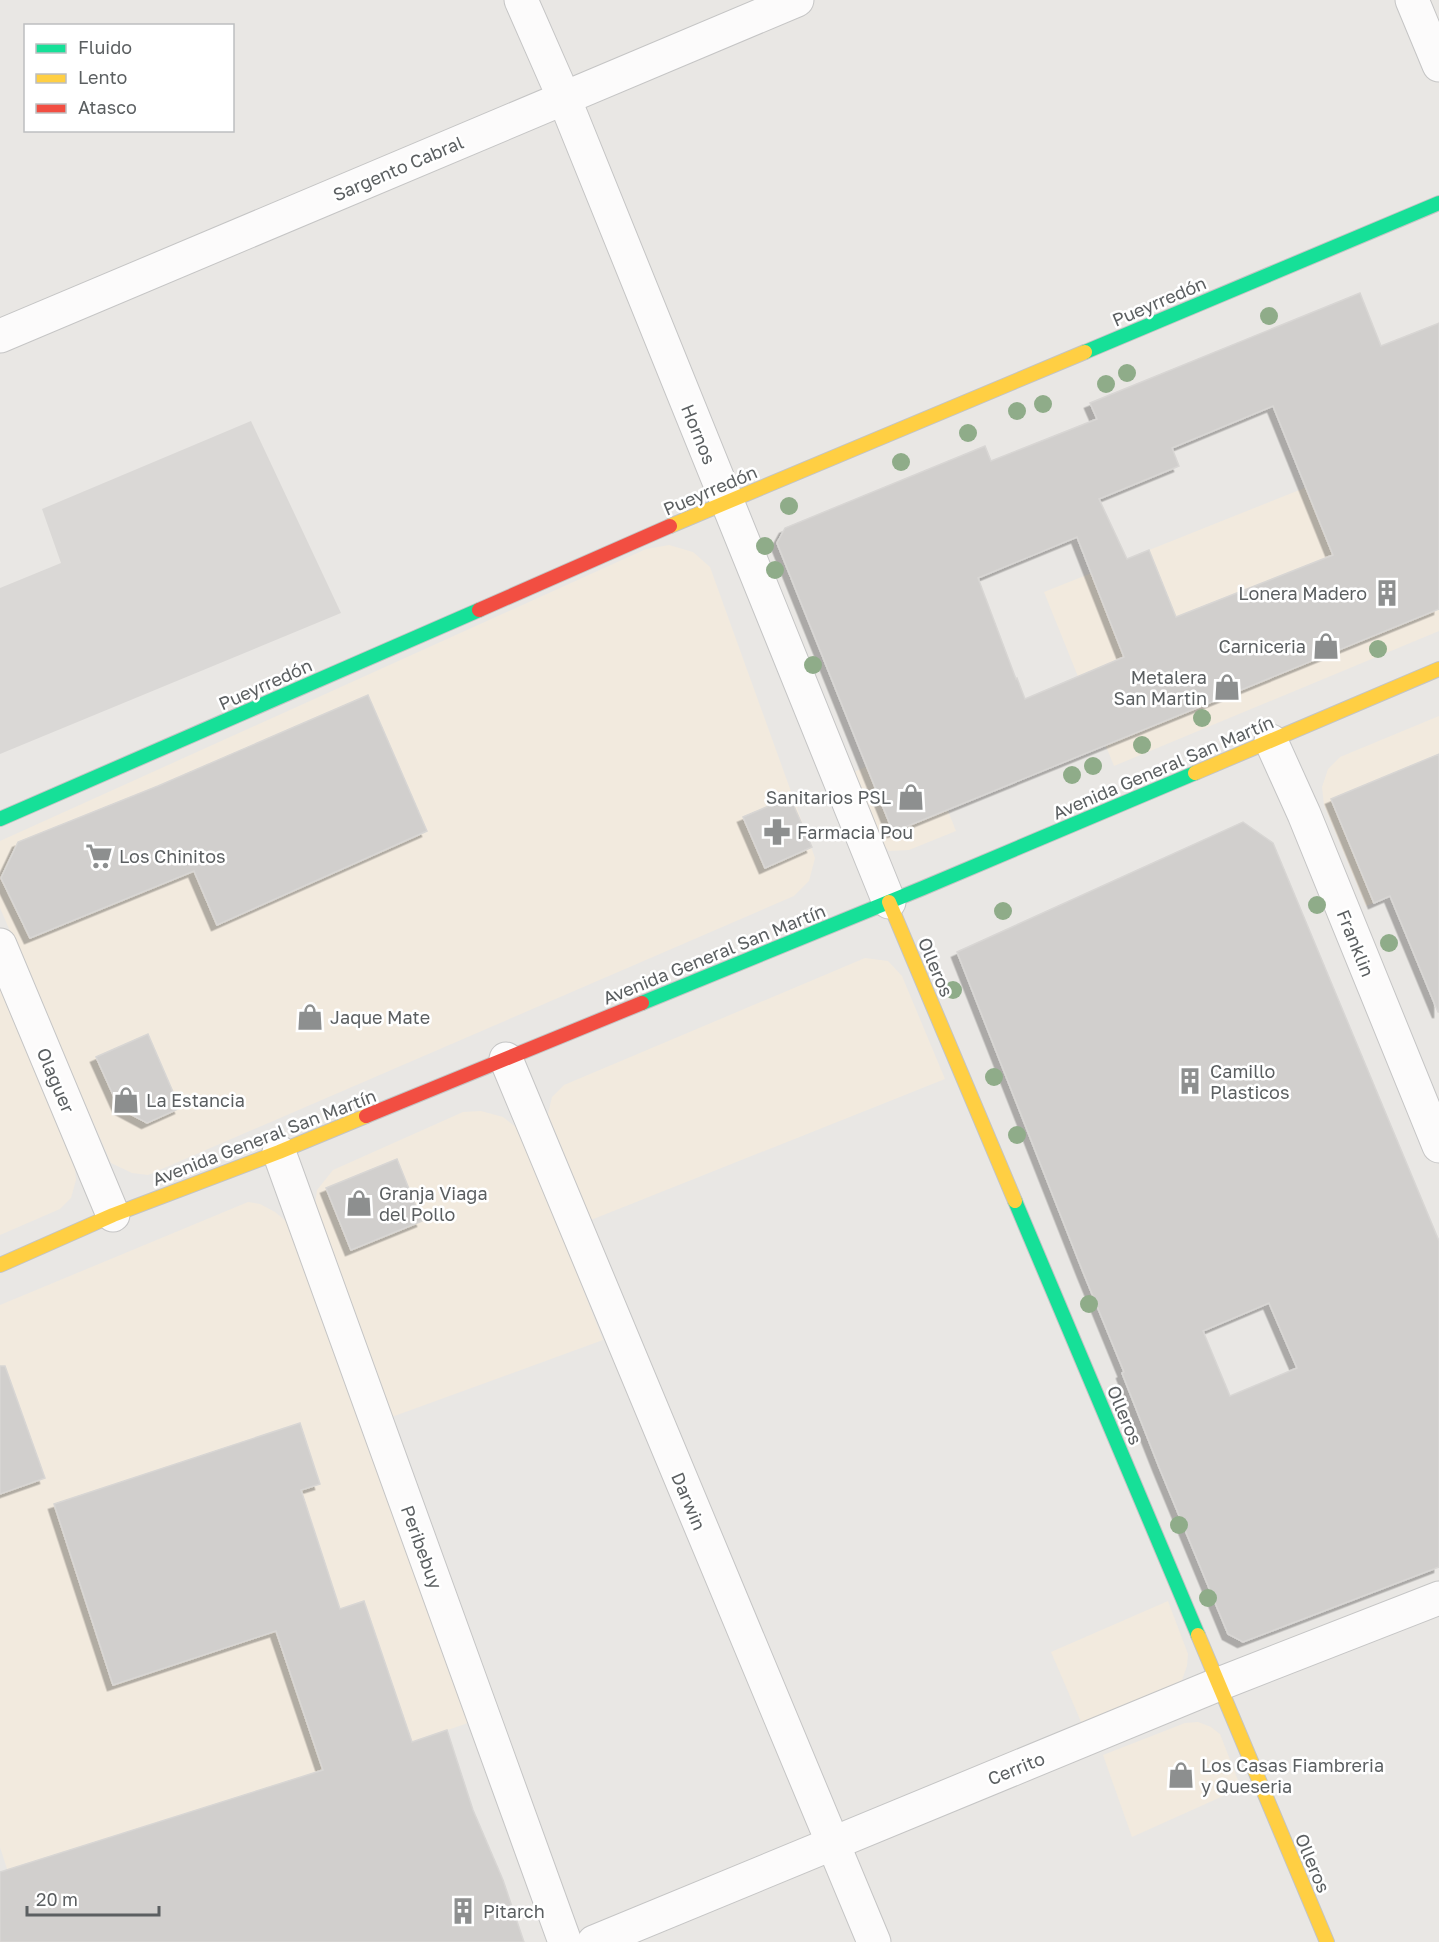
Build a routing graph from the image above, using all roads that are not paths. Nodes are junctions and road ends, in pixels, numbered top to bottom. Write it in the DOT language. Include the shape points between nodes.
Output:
graph roads {
  1 [pos="521,0"];
  2 [pos="797,0"];
  3 [pos="1412,0"];
  4 [pos="1439,64"];
  5 [pos="564,98"];
  6 [pos="1439,203"];
  7 [pos="0,336"];
  8 [pos="726,502"];
  9 [pos="1439,669"];
  10 [pos="1271,741"];
  11 [pos="0,819"];
  12 [pos="889,902"];
  13 [pos="0,945"];
  14 [pos="506,1059"];
  15 [pos="1439,1146"];
  16 [pos="279,1152"];
  17 [pos="112,1215"];
  18 [pos="0,1265"];
  19 [pos="1439,1598"];
  20 [pos="1219,1684"];
  21 [pos="832,1844"];
  22 [pos="565,1942"];
  23 [pos="594,1942"];
  24 [pos="874,1942"];
  25 [pos="1327,1942"];
  1 -- 5 [label="street, Hornos"];
  2 -- 5 [label="street, Sargento Cabral"];
  3 -- 4 [label="street"];
  5 -- 7 [label="street, Sargento Cabral"];
  5 -- 8 [label="street, Hornos"];
  6 -- 8 [label="street, Pueyrredón"];
  8 -- 11 [label="street, Pueyrredón"];
  8 -- 12 [label="street, Hornos"];
  9 -- 10 [label="street, Avenida General San Martín"];
  10 -- 12 [label="street, Avenida General San Martín"];
  10 -- 15 [label="street, Franklin"];
  12 -- 14 [label="street, Avenida General San Martín"];
  12 -- 20 [label="street, Olleros"];
  13 -- 17 [label="street, Olaguer"];
  14 -- 16 [label="street, Avenida General San Martín"];
  14 -- 21 [label="street, Darwin"];
  16 -- 17 [label="street, Avenida General San Martín"];
  16 -- 22 [label="street, Peribebuy"];
  17 -- 18 [label="street, Avenida General San Martín"];
  19 -- 20 [label="street, Cerrito"];
  20 -- 21 [label="street, Cerrito"];
  20 -- 25 [label="street, Olleros"];
  21 -- 23 [label="street, Cerrito"];
  21 -- 24 [label="street, Darwin"];
}
